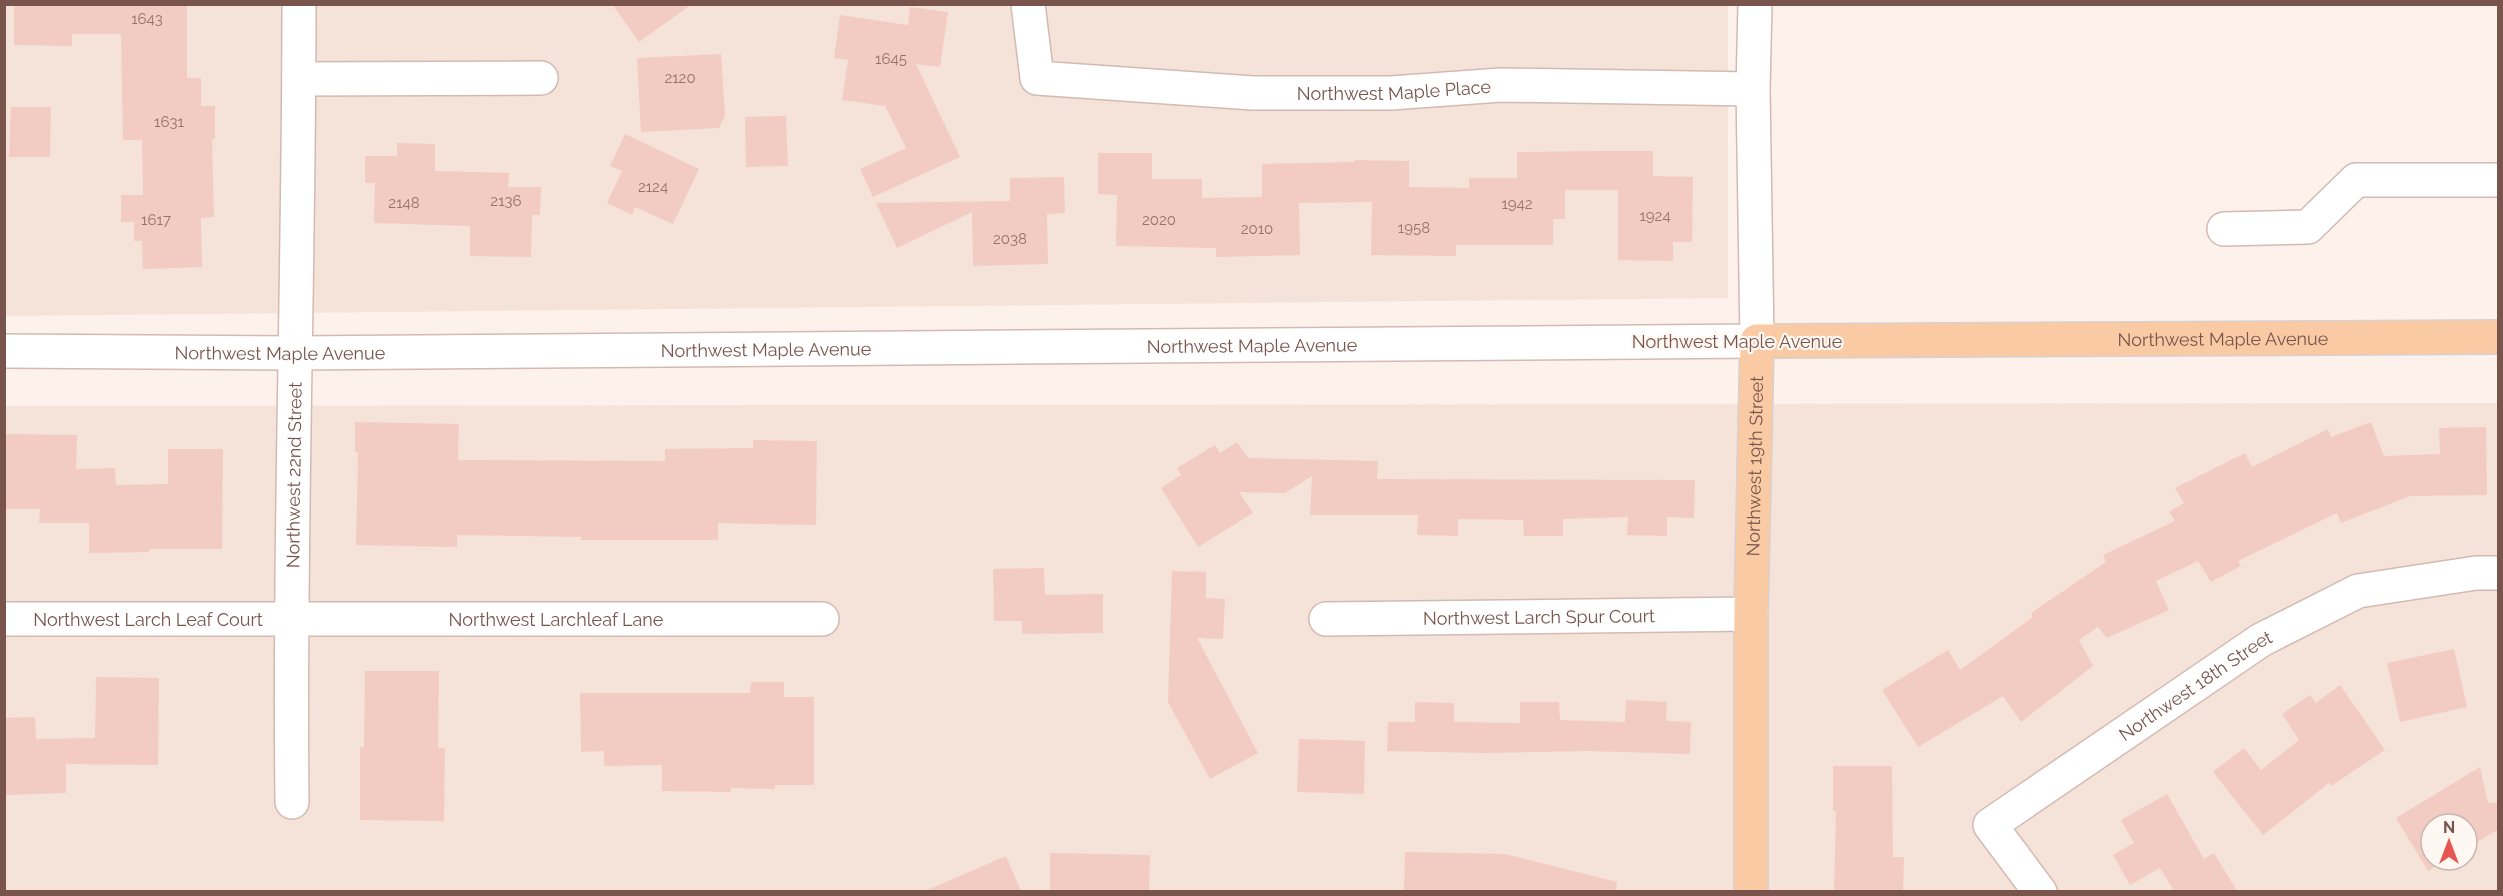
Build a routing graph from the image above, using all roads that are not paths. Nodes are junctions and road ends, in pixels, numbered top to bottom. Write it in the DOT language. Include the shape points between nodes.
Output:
graph roads {
  1 [pos="298,4"];
  2 [pos="1028,4"];
  3 [pos="1755,4"];
  4 [pos="542,78"];
  5 [pos="298,79"];
  6 [pos="1753,89"];
  7 [pos="2499,180"];
  8 [pos="2224,229"];
  9 [pos="2499,337"];
  10 [pos="1757,341"];
  11 [pos="4,351"];
  12 [pos="296,352"];
  13 [pos="2499,573"];
  14 [pos="1751,614"];
  15 [pos="4,619"];
  16 [pos="822,619"];
  17 [pos="1326,619"];
  18 [pos="290,620"];
  19 [pos="292,802"];
  20 [pos="1751,891"];
  21 [pos="2040,891"];
  1 -- 5 [label="street, Northwest 22nd Street"];
  2 -- 6 [label="street, Northwest Maple Place" via="1036,78 1253,93 1391,93 1501,85"];
  3 -- 6 [label="street, Northwest 19th Street"];
  4 -- 5 [label="street"];
  5 -- 12 [label="street, Northwest 22nd Street"];
  6 -- 10 [label="street, Northwest 19th Street"];
  7 -- 8 [label="street" via="2356,180 2308,227"];
  9 -- 10 [label="main road, Northwest Maple Avenue"];
  10 -- 12 [label="street, Northwest Maple Avenue"];
  10 -- 14 [label="main road, Northwest 19th Street"];
  11 -- 12 [label="street, Northwest Maple Avenue"];
  12 -- 18 [label="street, Northwest 22nd Street"];
  13 -- 21 [label="street, Northwest 18th Street" via="2358,591 2261,640 1990,825"];
  14 -- 17 [label="street, Northwest Larch Spur Court"];
  14 -- 20 [label="main road, Northwest 19th Street"];
  15 -- 18 [label="street, Northwest Larch Leaf Court"];
  16 -- 18 [label="street, Northwest Larchleaf Lane"];
  18 -- 19 [label="street, Northwest 22nd Street"];
}
